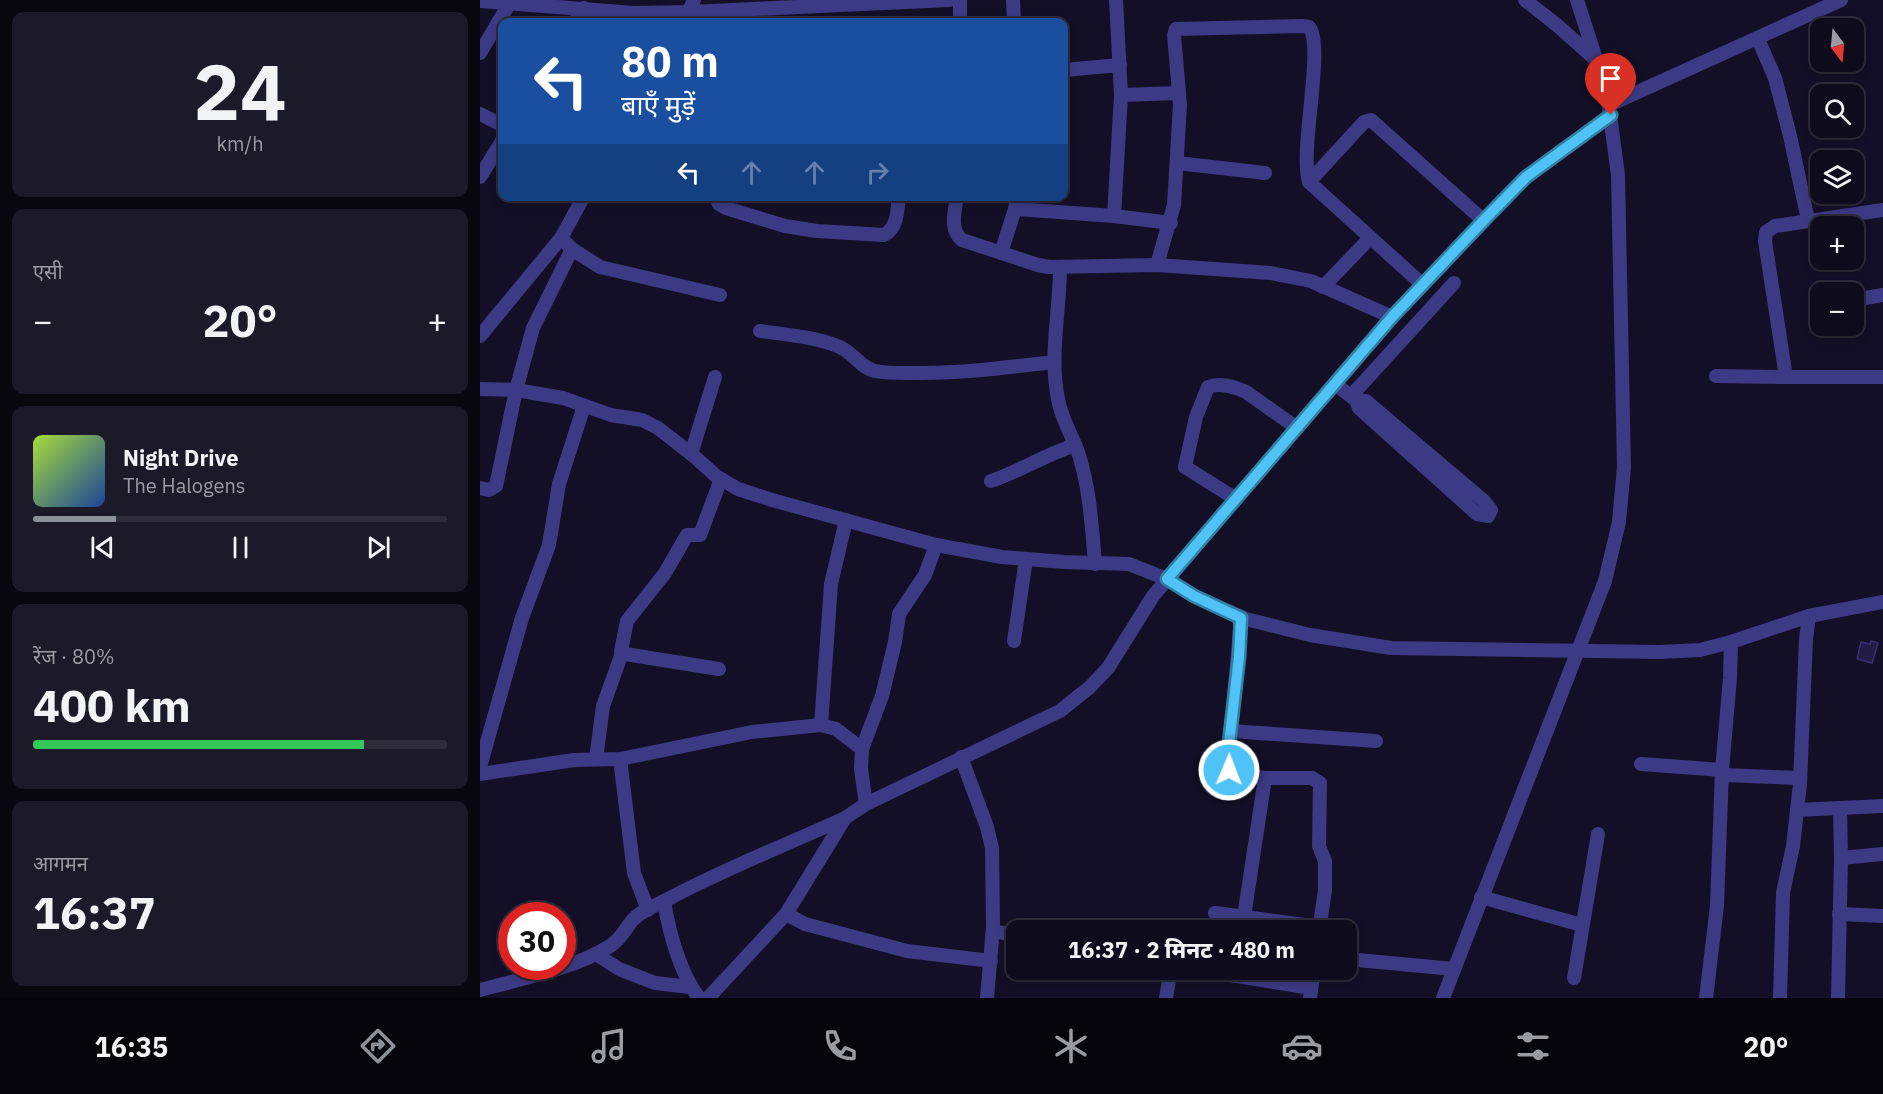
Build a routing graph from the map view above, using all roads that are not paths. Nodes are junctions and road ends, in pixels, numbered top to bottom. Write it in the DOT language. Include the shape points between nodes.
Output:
graph roads {
  1 [pos="949,0"];
  2 [pos="960,0"];
  3 [pos="1013,0"];
  4 [pos="1116,0"];
  5 [pos="1525,0"];
  6 [pos="1577,0"];
  7 [pos="1841,0"];
  8 [pos="480,2"];
  9 [pos="509,4"];
  10 [pos="584,8"];
  11 [pos="690,10"];
  12 [pos="501,18"];
  13 [pos="578,18"];
  14 [pos="960,18"];
  15 [pos="1014,18"];
  16 [pos="498,23"];
  17 [pos="1758,39"];
  18 [pos="480,53"];
  19 [pos="1596,60"];
  20 [pos="1120,65"];
  21 [pos="1068,70"];
  22 [pos="1179,93"];
  23 [pos="1121,95"];
  24 [pos="1610,110"];
  25 [pos="480,114"];
  26 [pos="498,123"];
  27 [pos="498,148"];
  28 [pos="1177,163"];
  29 [pos="1265,173"];
  30 [pos="480,177"];
  31 [pos="1309,182"];
  32 [pos="581,201"];
  33 [pos="718,201"];
  34 [pos="898,201"];
  35 [pos="957,201"];
  36 [pos="1016,203"];
  37 [pos="1883,210"];
  38 [pos="1114,216"];
  39 [pos="1484,220"];
  40 [pos="1808,220"];
  41 [pos="1171,223"];
  42 [pos="561,238"];
  43 [pos="1370,238"];
  44 [pos="572,249"];
  45 [pos="1001,253"];
  46 [pos="1157,265"];
  47 [pos="1060,267"];
  48 [pos="1454,283"];
  49 [pos="1423,285"];
  50 [pos="1323,286"];
  51 [pos="535,291"];
  52 [pos="720,295"];
  53 [pos="1883,295"];
  54 [pos="1864,298"];
  55 [pos="1392,317"];
  56 [pos="760,331"];
  57 [pos="480,336"];
  58 [pos="1054,362"];
  59 [pos="1716,376"];
  60 [pos="1883,376"];
  61 [pos="715,377"];
  62 [pos="1786,377"];
  63 [pos="1335,384"];
  64 [pos="480,389"];
  65 [pos="516,390"];
  66 [pos="1354,398"];
  67 [pos="584,406"];
  68 [pos="1297,428"];
  69 [pos="1075,445"];
  70 [pos="691,454"];
  71 [pos="721,479"];
  72 [pos="991,481"];
  73 [pos="480,488"];
  74 [pos="1236,499"];
  75 [pos="846,520"];
  76 [pos="936,545"];
  77 [pos="1026,559"];
  78 [pos="1095,564"];
  79 [pos="1167,579"];
  80 [pos="1883,603"];
  81 [pos="1809,616"];
  82 [pos="1241,618"];
  83 [pos="1014,641"];
  84 [pos="1731,642"];
  85 [pos="1578,650"];
  86 [pos="622,653"];
  87 [pos="719,669"];
  88 [pos="821,725"];
  89 [pos="1230,731"];
  90 [pos="1376,741"];
  91 [pos="862,749"];
  92 [pos="962,757"];
  93 [pos="596,759"];
  94 [pos="620,759"];
  95 [pos="1641,764"];
  96 [pos="480,767"];
  97 [pos="1722,772"];
  98 [pos="480,774"];
  99 [pos="1265,778"];
  100 [pos="1800,778"];
  101 [pos="866,804"];
  102 [pos="1883,806"];
  103 [pos="1797,810"];
  104 [pos="1840,810"];
  105 [pos="845,818"];
  106 [pos="1598,834"];
  107 [pos="1883,854"];
  108 [pos="1842,858"];
  109 [pos="1481,897"];
  110 [pos="664,901"];
  111 [pos="648,910"];
  112 [pos="1215,913"];
  113 [pos="786,914"];
  114 [pos="1839,914"];
  115 [pos="1883,916"];
  116 [pos="1244,917"];
  117 [pos="1264,920"];
  118 [pos="1320,920"];
  119 [pos="1582,925"];
  120 [pos="993,931"];
  121 [pos="1006,934"];
  122 [pos="596,954"];
  123 [pos="1357,960"];
  124 [pos="991,961"];
  125 [pos="1454,969"];
  126 [pos="1574,978"];
  127 [pos="1169,980"];
  128 [pos="1247,980"];
  129 [pos="690,987"];
  130 [pos="480,990"];
  131 [pos="1311,993"];
  132 [pos="699,998"];
  133 [pos="708,998"];
  134 [pos="987,998"];
  135 [pos="1166,998"];
  136 [pos="1443,998"];
  137 [pos="1707,998"];
  138 [pos="1780,998"];
  139 [pos="1838,998"];
  1 -- 11 [label="street"];
  2 -- 14 [label="street"];
  3 -- 15 [label="street"];
  4 -- 20 [label="street"];
  5 -- 19 [label="street"];
  6 -- 19 [label="street"];
  7 -- 17 [label="street"];
  8 -- 9 [label="street"];
  9 -- 10 [label="street"];
  9 -- 12 [label="street"];
  10 -- 11 [label="street" via="634,13"];
  10 -- 13 [label="street"];
  16 -- 18 [label="street"];
  17 -- 24 [label="street"];
  17 -- 40 [label="street" via="1775,78"];
  19 -- 24 [label="street"];
  20 -- 21 [label="street"];
  20 -- 23 [label="street"];
  22 -- 23 [label="street"];
  22 -- 28 [label="street"];
  22 -- 31 [label="street" via="1176,29 1309,27 1313,37 1306,167"];
  23 -- 38 [label="street"];
  24 -- 39 [label="street" via="1526,177"];
  24 -- 85 [label="street" via="1618,175 1624,467 1618,522 1605,581"];
  25 -- 26 [label="street"];
  27 -- 30 [label="street"];
  28 -- 29 [label="street"];
  28 -- 41 [label="street"];
  31 -- 39 [label="street" via="1364,122 1371,120"];
  31 -- 43 [label="street"];
  32 -- 42 [label="street"];
  33 -- 34 [label="street" via="726,208 785,226 884,235 895,226"];
  35 -- 45 [label="street" via="957,236"];
  36 -- 38 [label="street"];
  36 -- 45 [label="street"];
  37 -- 40 [label="street"];
  38 -- 41 [label="street"];
  39 -- 49 [label="street"];
  40 -- 62 [label="street" via="1775,226 1766,232"];
  41 -- 46 [label="street"];
  42 -- 44 [label="street"];
  42 -- 51 [label="street"];
  43 -- 49 [label="street"];
  43 -- 50 [label="street"];
  44 -- 51 [label="street"];
  44 -- 52 [label="street" via="600,267"];
  45 -- 47 [label="street" via="1038,265"];
  46 -- 47 [label="street"];
  46 -- 50 [label="street" via="1271,273"];
  47 -- 58 [label="street"];
  48 -- 66 [label="street"];
  49 -- 55 [label="street"];
  50 -- 55 [label="street"];
  51 -- 57 [label="street"];
  51 -- 65 [label="street" via="533,328"];
  53 -- 54 [label="street"];
  55 -- 63 [label="street"];
  56 -- 58 [label="street" via="833,345 863,366 882,372 945,373"];
  58 -- 69 [label="street" via="1058,400"];
  59 -- 62 [label="street"];
  60 -- 62 [label="street"];
  61 -- 70 [label="street"];
  63 -- 66 [label="street"];
  63 -- 68 [label="street"];
  64 -- 65 [label="street"];
  65 -- 67 [label="street"];
  65 -- 73 [label="street" via="495,486 489,490"];
  66 -- 66 [label="street" via="1366,401 1484,501 1491,510 1488,516 1477,514 1359,408"];
  67 -- 70 [label="street" via="642,420"];
  67 -- 96 [label="street" via="560,484 549,545 522,618"];
  68 -- 74 [label="street"];
  68 -- 74 [label="street" via="1239,388 1214,384 1208,387 1196,417 1185,467"];
  69 -- 72 [label="street"];
  69 -- 78 [label="street" via="1086,486"];
  70 -- 71 [label="street"];
  71 -- 75 [label="street" via="772,501"];
  71 -- 86 [label="street" via="700,535 687,535 665,573 627,621"];
  74 -- 79 [label="street"];
  75 -- 76 [label="street"];
  75 -- 88 [label="street" via="831,584"];
  76 -- 77 [label="street"];
  76 -- 91 [label="street" via="925,575 899,614 882,696"];
  77 -- 78 [label="street"];
  77 -- 83 [label="street"];
  78 -- 79 [label="street" via="1129,564"];
  79 -- 82 [label="street"];
  79 -- 92 [label="street" via="1108,668 1090,687 1060,711"];
  80 -- 81 [label="street"];
  81 -- 84 [label="street"];
  81 -- 100 [label="street"];
  82 -- 85 [label="street" via="1390,648"];
  82 -- 89 [label="street"];
  84 -- 85 [label="street" via="1700,650"];
  84 -- 97 [label="street"];
  85 -- 109 [label="street"];
  86 -- 87 [label="street"];
  86 -- 93 [label="street" via="603,706"];
  88 -- 91 [label="street" via="836,729"];
  88 -- 94 [label="street" via="753,732"];
  89 -- 90 [label="street"];
  89 -- 99 [label="street" via="1230,773"];
  91 -- 101 [label="street"];
  92 -- 101 [label="street"];
  92 -- 120 [label="street" via="992,848"];
  93 -- 94 [label="street"];
  93 -- 98 [label="street"];
  94 -- 111 [label="street" via="634,873"];
  95 -- 97 [label="street"];
  97 -- 100 [label="street"];
  97 -- 137 [label="street" via="1717,906"];
  99 -- 116 [label="street"];
  99 -- 118 [label="street" via="1312,778 1320,783 1319,846 1325,861"];
  100 -- 103 [label="street"];
  101 -- 105 [label="street"];
  102 -- 104 [label="street"];
  103 -- 104 [label="street"];
  103 -- 138 [label="street" via="1783,893"];
  104 -- 108 [label="street"];
  105 -- 110 [label="street"];
  105 -- 113 [label="street"];
  106 -- 119 [label="street"];
  107 -- 108 [label="street"];
  108 -- 114 [label="street"];
  109 -- 119 [label="street"];
  109 -- 125 [label="street"];
  110 -- 111 [label="street"];
  110 -- 129 [label="street"];
  111 -- 122 [label="street" via="630,923 617,941"];
  112 -- 116 [label="street"];
  113 -- 124 [label="street" via="805,924 907,951"];
  113 -- 133 [label="street"];
  114 -- 115 [label="street"];
  114 -- 139 [label="street"];
  116 -- 117 [label="street"];
  119 -- 126 [label="street"];
  120 -- 121 [label="street"];
  120 -- 124 [label="street"];
  122 -- 129 [label="street" via="619,969 655,983"];
  122 -- 130 [label="street"];
  123 -- 125 [label="street"];
  124 -- 134 [label="street"];
  125 -- 136 [label="street"];
  127 -- 135 [label="street"];
  128 -- 131 [label="street"];
  129 -- 132 [label="street"];
}
